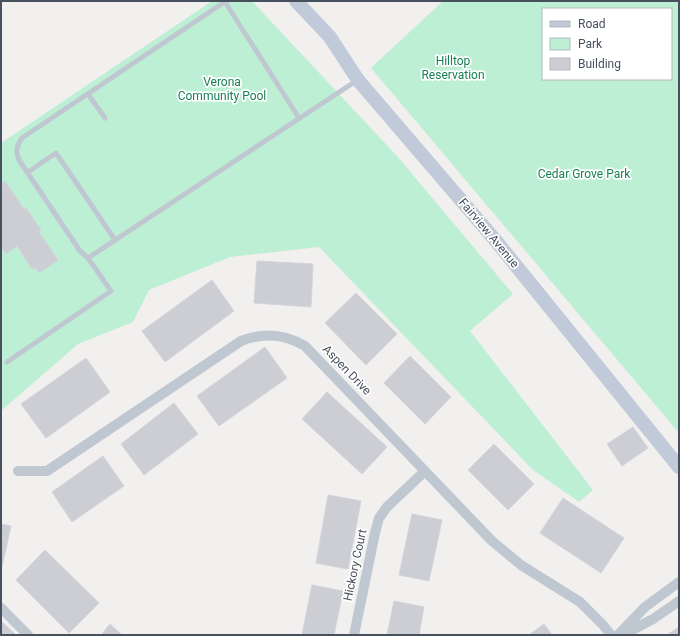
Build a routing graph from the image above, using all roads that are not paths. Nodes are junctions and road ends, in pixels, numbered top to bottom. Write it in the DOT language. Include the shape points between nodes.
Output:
graph roads {
  1 [pos="226,1"];
  2 [pos="296,1"];
  3 [pos="358,80"];
  4 [pos="88,94"];
  5 [pos="104,118"];
  6 [pos="299,118"];
  7 [pos="28,172"];
  8 [pos="115,240"];
  9 [pos="88,258"];
  10 [pos="7,362"];
  11 [pos="679,467"];
  12 [pos="18,471"];
  13 [pos="425,471"];
  14 [pos="679,582"];
  15 [pos="679,601"];
  16 [pos="1,608"];
  17 [pos="28,635"];
  18 [pos="354,635"];
  19 [pos="611,635"];
  20 [pos="618,635"];
  21 [pos="623,635"];
  1 -- 4 [label="lane"];
  1 -- 6 [label="lane"];
  2 -- 3 [label="main road, Fairview Avenue" via="330,38"];
  3 -- 6 [label="lane"];
  3 -- 11 [label="main road, Fairview Avenue" via="496,241"];
  4 -- 5 [label="lane"];
  4 -- 7 [label="lane" via="22,138 17,148 17,156"];
  6 -- 8 [label="lane"];
  7 -- 8 [label="lane" via="56,153"];
  7 -- 9 [label="lane" via="80,251"];
  8 -- 9 [label="lane"];
  9 -- 10 [label="lane" via="111,291"];
  12 -- 13 [label="street, Aspen Drive" via="47,471 241,341 268,334 287,337 306,346"];
  13 -- 18 [label="street, Hickory Court" via="379,518"];
  13 -- 19 [label="street, Aspen Drive" via="492,541 521,565 580,602"];
  14 -- 20 [label="street" via="645,607"];
  15 -- 21 [label="street" via="654,619"];
  16 -- 17 [label="street"];
}
